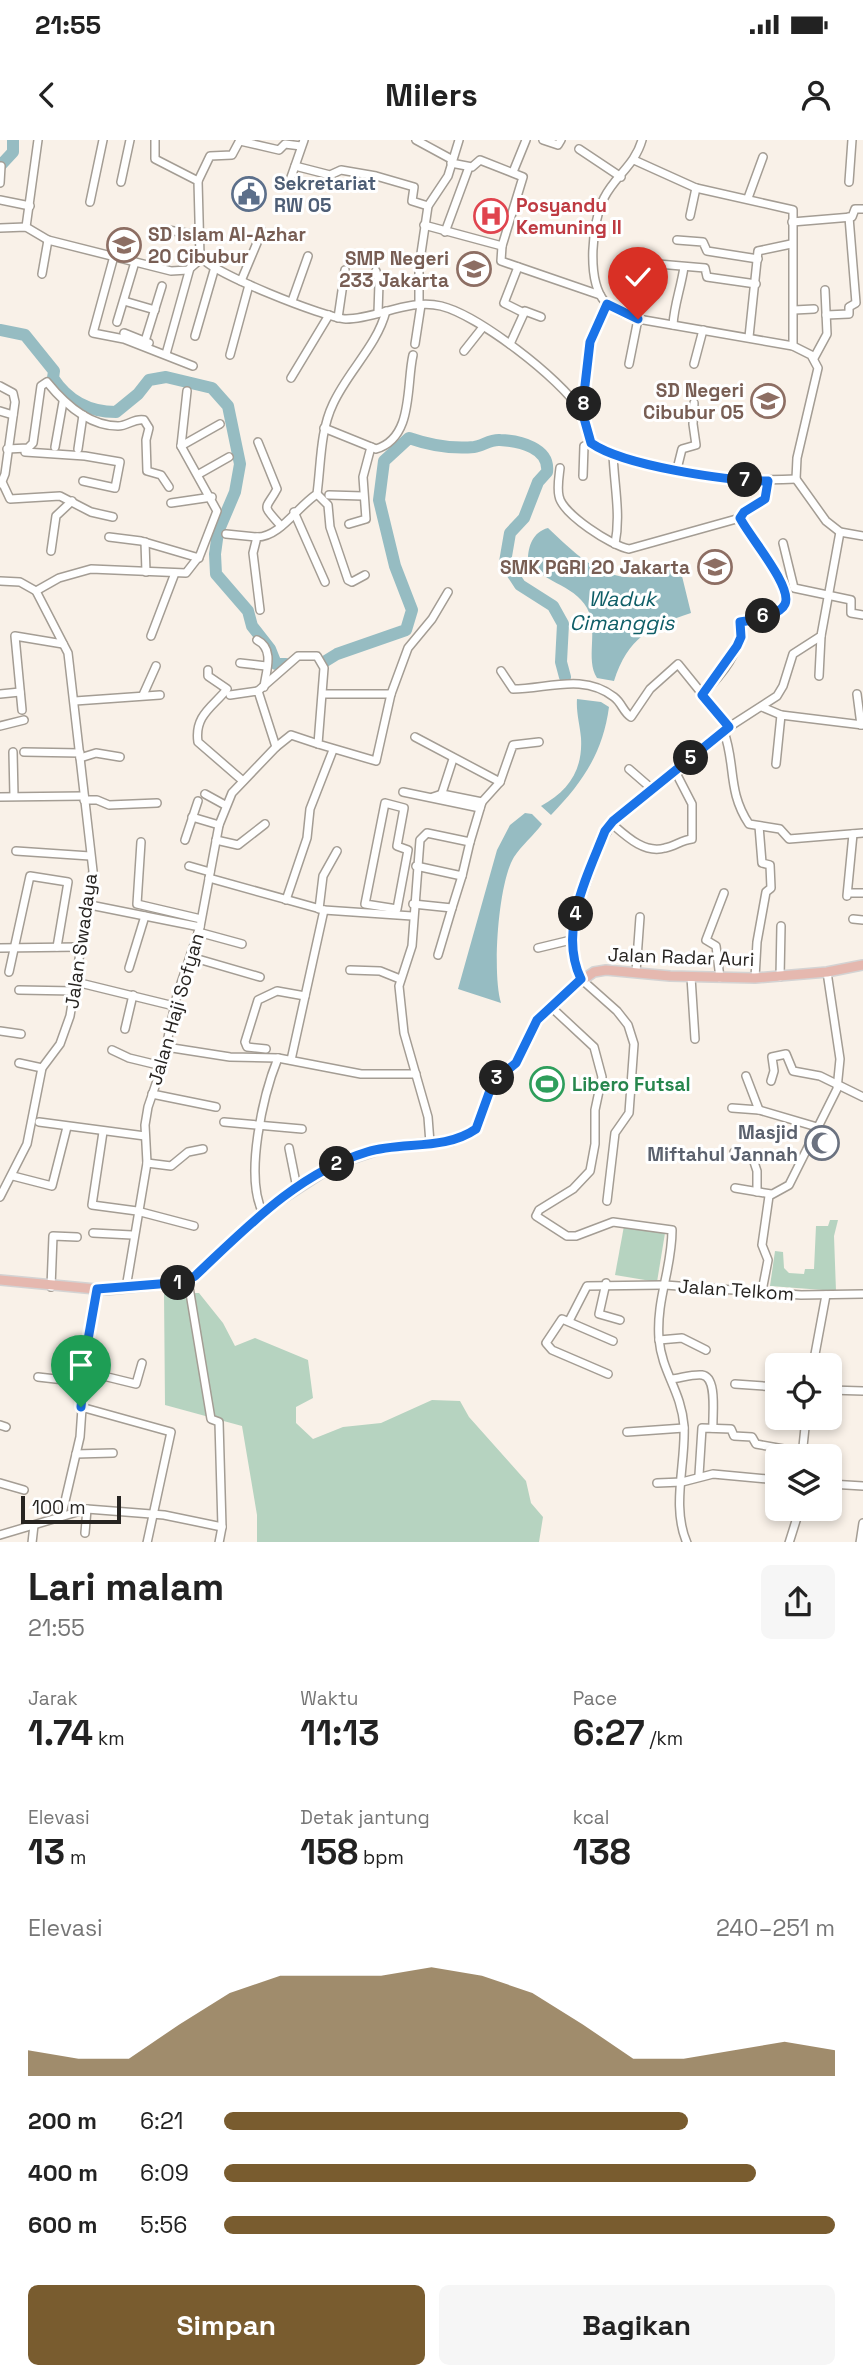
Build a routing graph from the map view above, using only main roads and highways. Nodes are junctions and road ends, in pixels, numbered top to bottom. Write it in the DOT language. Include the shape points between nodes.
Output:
graph roads {
  1 [pos="863,965"];
  2 [pos="0,1280"];
  1 -- 2 [label="main road, Jalan Radar Auri" via="780,977 691,977 606,970 581,979 537,1020 516,1063 493,1082 476,1129 458,1139 387,1147 349,1159 263,1213 188,1281 97,1289"];
}
